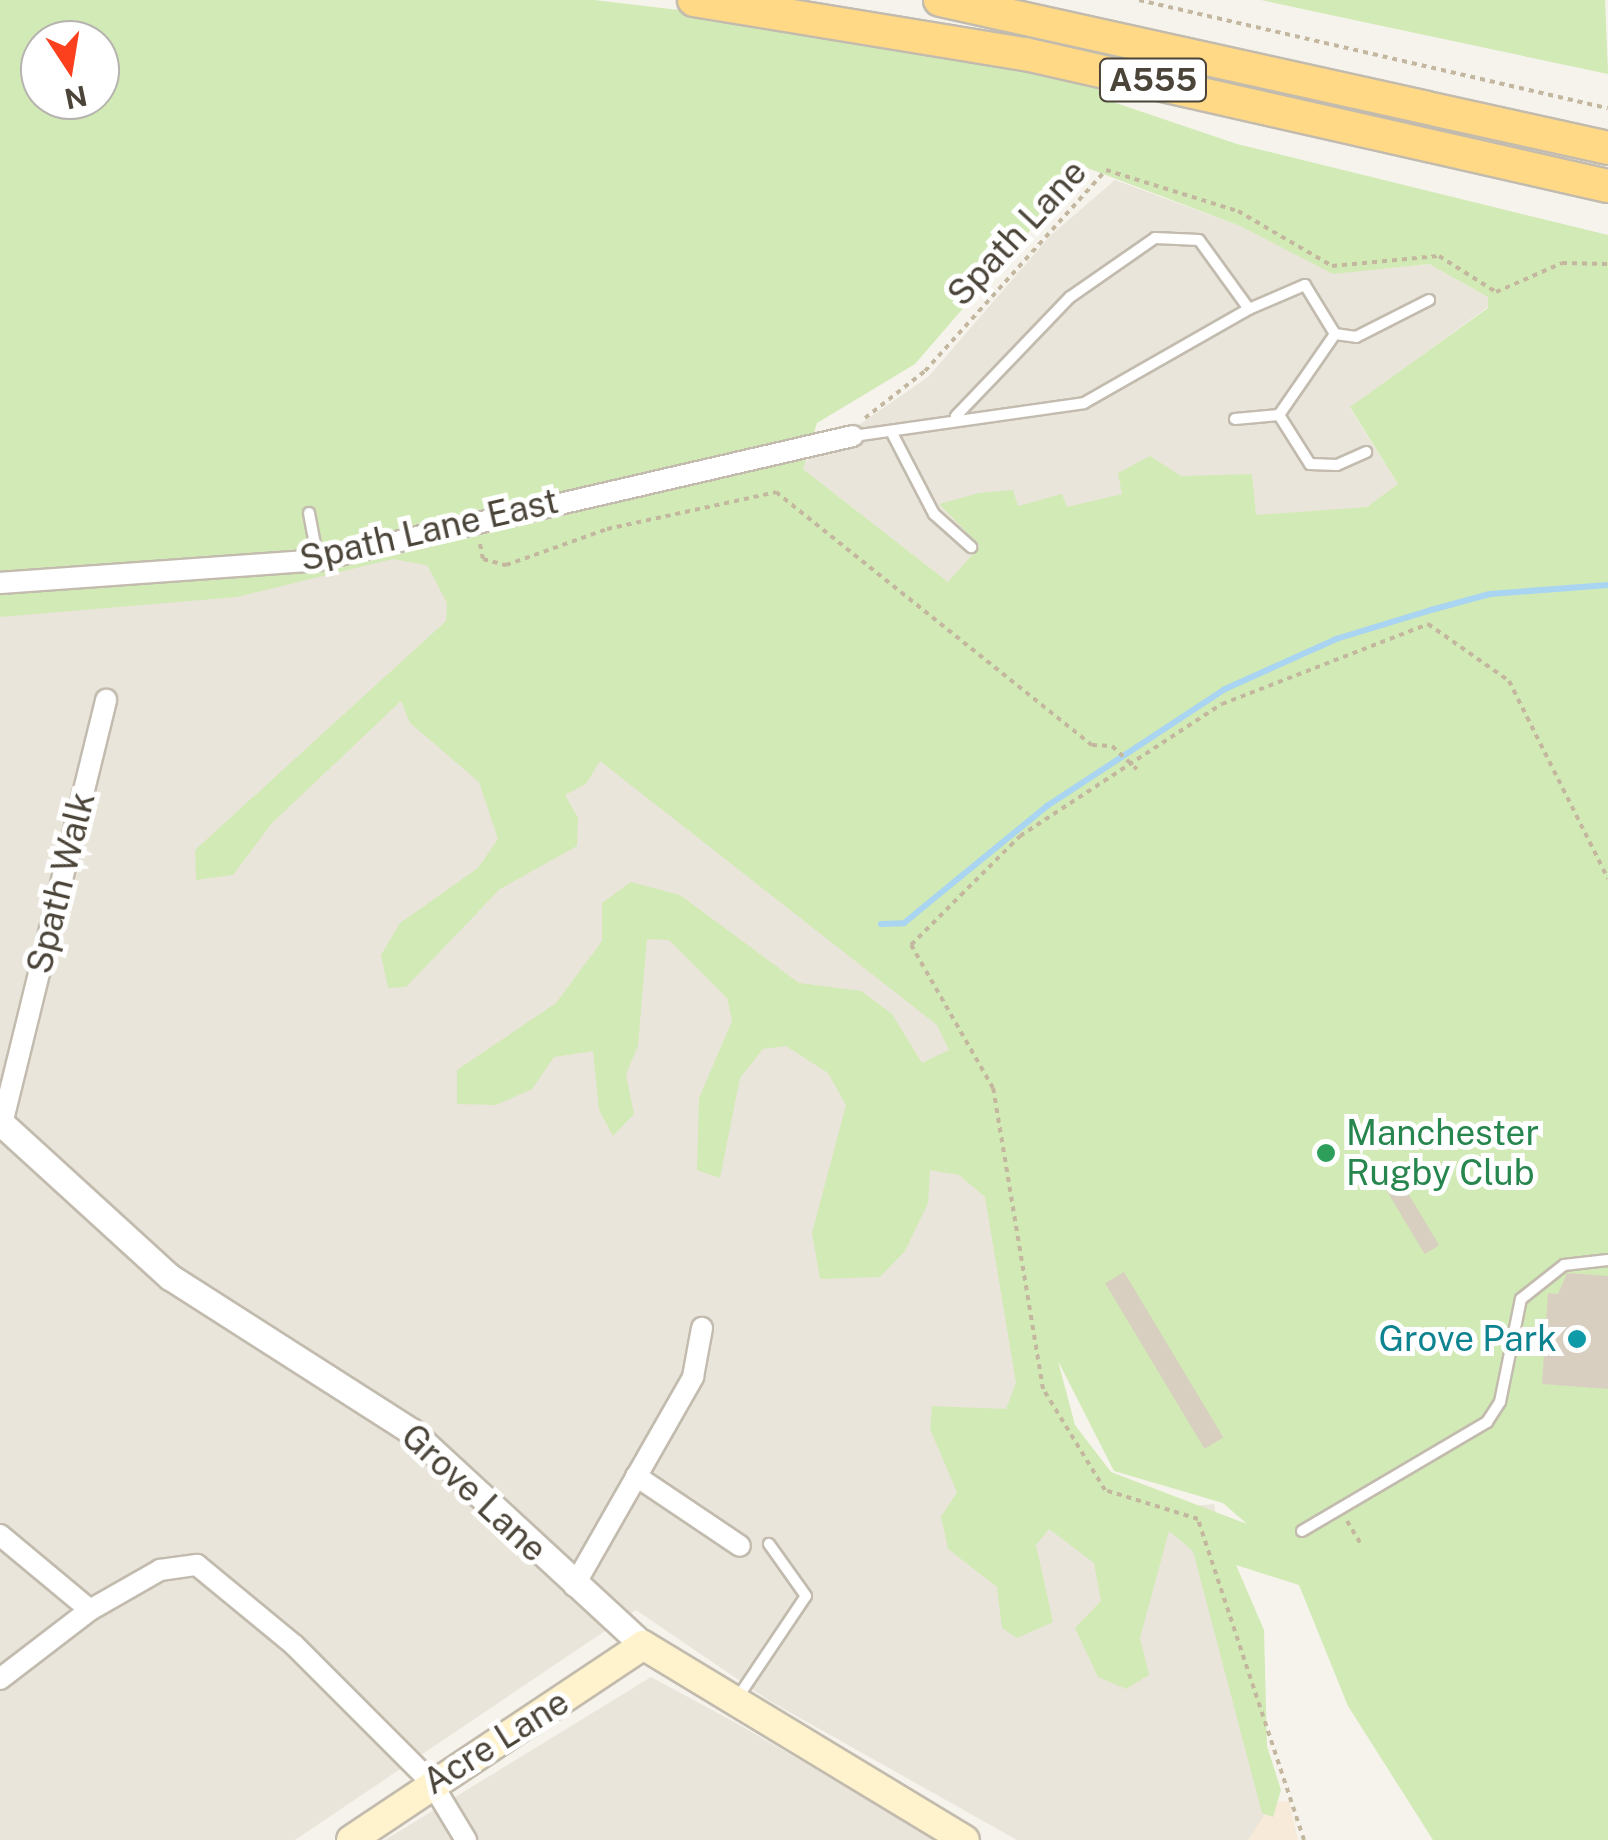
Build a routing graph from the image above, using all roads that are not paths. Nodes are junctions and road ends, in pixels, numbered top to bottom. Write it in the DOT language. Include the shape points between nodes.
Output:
graph roads {
  1 [pos="694,0"];
  2 [pos="940,0"];
  3 [pos="1608,148"];
  4 [pos="1608,186"];
  5 [pos="1429,300"];
  6 [pos="1249,310"];
  7 [pos="1335,334"];
  8 [pos="1279,415"];
  9 [pos="956,416"];
  10 [pos="1235,420"];
  11 [pos="893,434"];
  12 [pos="842,438"];
  13 [pos="1366,452"];
  14 [pos="309,514"];
  15 [pos="971,547"];
  16 [pos="318,560"];
  17 [pos="0,582"];
  18 [pos="106,700"];
  19 [pos="1,1123"];
  20 [pos="1608,1260"];
  21 [pos="702,1328"];
  22 [pos="636,1476"];
  23 [pos="1302,1531"];
  24 [pos="0,1535"];
  25 [pos="769,1544"];
  26 [pos="740,1546"];
  27 [pos="574,1586"];
  28 [pos="90,1610"];
  29 [pos="642,1645"];
  30 [pos="0,1679"];
  31 [pos="736,1701"];
  32 [pos="430,1782"];
  33 [pos="350,1840"];
  34 [pos="466,1840"];
  35 [pos="966,1840"];
  1 -- 4 [label="highway, A555" via="1078,65"];
  2 -- 3 [label="highway, A555"];
  5 -- 7 [label="lane" via="1369,335"];
  6 -- 7 [label="lane" via="1306,286"];
  6 -- 9 [label="lane" via="1084,403"];
  6 -- 9 [label="lane" via="1199,240 1156,238 1070,297"];
  7 -- 8 [label="lane"];
  8 -- 10 [label="lane"];
  8 -- 13 [label="lane" via="1310,464 1338,465"];
  9 -- 11 [label="lane"];
  11 -- 12 [label="lane"];
  11 -- 15 [label="lane" via="934,514"];
  12 -- 16 [label="street, Spath Lane East"];
  14 -- 16 [label="lane"];
  16 -- 17 [label="street, Spath Lane East"];
  18 -- 19 [label="street, Spath Walk"];
  19 -- 27 [label="street, Grove Lane" via="170,1276 412,1431"];
  20 -- 23 [label="lane" via="1564,1265 1521,1298 1500,1402 1487,1422"];
  21 -- 22 [label="street" via="692,1377"];
  22 -- 26 [label="street"];
  22 -- 27 [label="street"];
  24 -- 28 [label="street"];
  25 -- 31 [label="lane" via="806,1596"];
  27 -- 29 [label="street, Grove Lane"];
  28 -- 30 [label="street"];
  28 -- 32 [label="street" via="160,1570 196,1565 219,1576"];
  29 -- 31 [label="main road, Grove Lane"];
  29 -- 32 [label="main road, Acre Lane"];
  31 -- 35 [label="main road, Grove Lane"];
  32 -- 33 [label="main road, Acre Lane"];
  32 -- 34 [label="street"];
}
